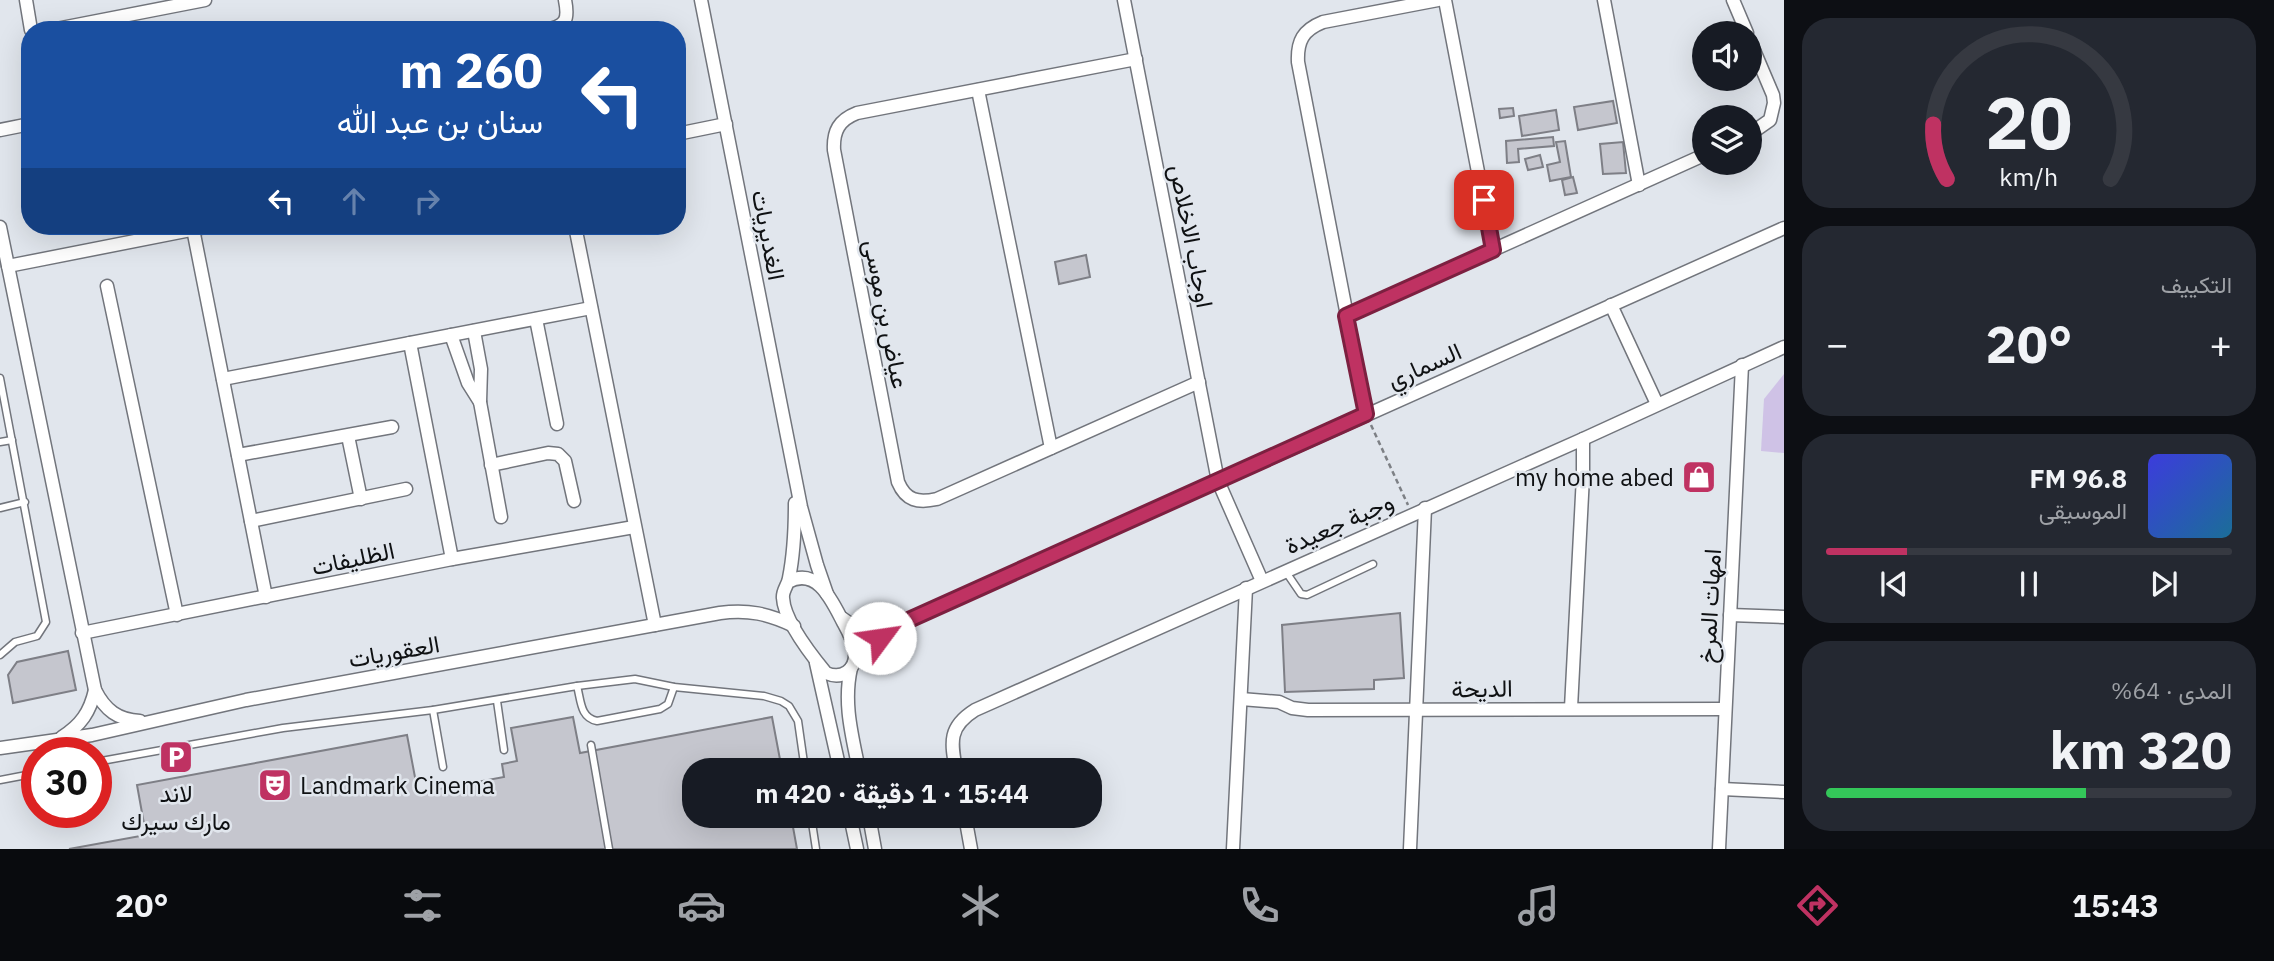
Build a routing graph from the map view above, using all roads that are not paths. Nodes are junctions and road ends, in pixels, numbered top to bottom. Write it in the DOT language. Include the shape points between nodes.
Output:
graph roads {
  1 [pos="26,0"];
  2 [pos="205,0"];
  3 [pos="565,0"];
  4 [pos="701,0"];
  5 [pos="1124,0"];
  6 [pos="1438,0"];
  7 [pos="1445,0"];
  8 [pos="1604,0"];
  9 [pos="1732,0"];
  10 [pos="30,21"];
  11 [pos="97,21"];
  12 [pos="564,21"];
  13 [pos="1742,21"];
  14 [pos="1136,59"];
  15 [pos="1762,69"];
  16 [pos="978,90"];
  17 [pos="726,124"];
  18 [pos="21,126"];
  19 [pos="1762,126"];
  20 [pos="0,130"];
  21 [pos="686,132"];
  22 [pos="1692,161"];
  23 [pos="1639,185"];
  24 [pos="0,227"];
  25 [pos="1784,228"];
  26 [pos="163,235"];
  27 [pos="194,235"];
  28 [pos="577,235"];
  29 [pos="1493,250"];
  30 [pos="8,266"];
  31 [pos="107,286"];
  32 [pos="1611,305"];
  33 [pos="591,308"];
  34 [pos="1346,316"];
  35 [pos="536,319"];
  36 [pos="474,331"];
  37 [pos="451,335"];
  38 [pos="410,343"];
  39 [pos="1784,346"];
  40 [pos="1742,365"];
  41 [pos="0,378"];
  42 [pos="223,379"];
  43 [pos="1199,382"];
  44 [pos="480,402"];
  45 [pos="1657,404"];
  46 [pos="1366,414"];
  47 [pos="557,424"];
  48 [pos="392,427"];
  49 [pos="348,436"];
  50 [pos="1583,439"];
  51 [pos="12,440"];
  52 [pos="0,442"];
  53 [pos="1051,449"];
  54 [pos="238,455"];
  55 [pos="491,465"];
  56 [pos="796,478"];
  57 [pos="1218,481"];
  58 [pos="406,489"];
  59 [pos="361,499"];
  60 [pos="574,501"];
  61 [pos="25,502"];
  62 [pos="0,508"];
  63 [pos="1425,508"];
  64 [pos="501,517"];
  65 [pos="251,521"];
  66 [pos="634,527"];
  67 [pos="452,559"];
  68 [pos="1373,564"];
  69 [pos="1285,570"];
  70 [pos="1262,581"];
  71 [pos="788,582"];
  72 [pos="1246,588"];
  73 [pos="827,594"];
  74 [pos="266,597"];
  75 [pos="177,615"];
  76 [pos="1730,615"];
  77 [pos="840,617"];
  78 [pos="1784,617"];
  79 [pos="655,625"];
  80 [pos="794,626"];
  81 [pos="891,628"];
  82 [pos="82,633"];
  83 [pos="0,655"];
  84 [pos="815,660"];
  85 [pos="853,665"];
  86 [pos="577,686"];
  87 [pos="674,687"];
  88 [pos="95,690"];
  89 [pos="1241,699"];
  90 [pos="497,701"];
  91 [pos="1571,708"];
  92 [pos="1726,709"];
  93 [pos="433,710"];
  94 [pos="1417,710"];
  95 [pos="147,722"];
  96 [pos="62,737"];
  97 [pos="76,737"];
  98 [pos="21,745"];
  99 [pos="591,745"];
  100 [pos="0,748"];
  101 [pos="505,750"];
  102 [pos="803,758"];
  103 [pos="837,758"];
  104 [pos="857,758"];
  105 [pos="954,758"];
  106 [pos="112,759"];
  107 [pos="443,767"];
  108 [pos="21,776"];
  109 [pos="0,780"];
  110 [pos="1722,789"];
  111 [pos="1784,792"];
  112 [pos="813,828"];
  113 [pos="852,828"];
  114 [pos="871,828"];
  115 [pos="967,828"];
  116 [pos="609,849"];
  117 [pos="816,849"];
  118 [pos="856,849"];
  119 [pos="875,849"];
  120 [pos="971,849"];
  121 [pos="1233,849"];
  122 [pos="1410,849"];
  123 [pos="1719,849"];
  1 -- 10 [label="street"];
  2 -- 11 [label="street"];
  3 -- 12 [label="street" via="568,12"];
  4 -- 17 [label="street, الغديريات"];
  5 -- 14 [label="street, اوجاب الاخلاص"];
  6 -- 34 [label="street" via="1323,22 1302,36 1297,48"];
  7 -- 29 [label="street"];
  8 -- 23 [label="street"];
  9 -- 13 [label="street"];
  14 -- 16 [label="street, عياض بن موسى"];
  14 -- 43 [label="street, اوجاب الاخلاص"];
  15 -- 19 [label="street" via="1774,103 1770,120"];
  16 -- 53 [label="street"];
  16 -- 53 [label="street, عياض بن موسى" via="857,113 845,118 834,139 898,482 911,499 937,499"];
  17 -- 21 [label="street"];
  17 -- 56 [label="street, الغديريات"];
  18 -- 20 [label="street"];
  22 -- 23 [label="street"];
  23 -- 29 [label="street"];
  24 -- 30 [label="street"];
  25 -- 32 [label="street, السماري"];
  26 -- 30 [label="street"];
  27 -- 42 [label="street"];
  28 -- 33 [label="street"];
  29 -- 34 [label="street"];
  30 -- 82 [label="street"];
  31 -- 75 [label="street"];
  32 -- 45 [label="street"];
  32 -- 46 [label="street, السماري"];
  33 -- 35 [label="street"];
  33 -- 66 [label="street"];
  34 -- 46 [label="street"];
  35 -- 36 [label="street"];
  35 -- 47 [label="street"];
  36 -- 37 [label="street"];
  36 -- 44 [label="street" via="481,369"];
  37 -- 38 [label="street"];
  37 -- 44 [label="street" via="463,373"];
  38 -- 42 [label="street"];
  38 -- 67 [label="street"];
  39 -- 40 [label="street, وجبة جعيدة"];
  40 -- 45 [label="street, وجبة جعيدة"];
  40 -- 76 [label="street, امهات المرخ"];
  41 -- 51 [label="lane"];
  42 -- 54 [label="street"];
  43 -- 53 [label="street, عياض بن موسى"];
  43 -- 57 [label="street, اوجاب الاخلاص"];
  44 -- 55 [label="street"];
  45 -- 50 [label="street, وجبة جعيدة"];
  46 -- 57 [label="street, السماري"];
  48 -- 49 [label="street"];
  49 -- 54 [label="street"];
  49 -- 59 [label="street"];
  50 -- 63 [label="street, وجبة جعيدة"];
  50 -- 91 [label="street"];
  51 -- 52 [label="lane"];
  51 -- 61 [label="lane"];
  54 -- 65 [label="street"];
  55 -- 60 [label="street" via="558,454 565,461"];
  55 -- 64 [label="street"];
  56 -- 71 [label="street, الغديريات"];
  56 -- 73 [label="street, الغديريات" via="808,537"];
  57 -- 70 [label="street, اوجاب الاخلاص"];
  57 -- 81 [label="street, السماري"];
  58 -- 59 [label="street"];
  59 -- 65 [label="street"];
  61 -- 62 [label="lane"];
  61 -- 83 [label="lane" via="46,621 37,636 15,642"];
  63 -- 69 [label="street, وجبة جعيدة"];
  63 -- 94 [label="street"];
  65 -- 74 [label="street"];
  66 -- 67 [label="street, الظليفات"];
  66 -- 79 [label="street"];
  67 -- 74 [label="street, الظليفات"];
  68 -- 69 [label="lane" via="1307,595 1301,594"];
  69 -- 70 [label="street, وجبة جعيدة"];
  70 -- 72 [label="street, وجبة جعيدة"];
  71 -- 73 [label="street" via="810,579"];
  71 -- 80 [label="street, الغديريات" via="783,598"];
  72 -- 89 [label="street"];
  72 -- 105 [label="street, وجبة جعيدة" via="975,710 955,729"];
  73 -- 77 [label="street, الغديريات"];
  74 -- 75 [label="street, الظليفات"];
  75 -- 82 [label="street, الظليفات"];
  76 -- 78 [label="street"];
  76 -- 92 [label="street, امهات المرخ"];
  77 -- 81 [label="street, السماري" via="868,629"];
  77 -- 85 [label="street, الغديريات" via="853,642"];
  79 -- 80 [label="street, العقوريات" via="737,611 769,615"];
  79 -- 95 [label="street, العقوريات"];
  80 -- 84 [label="street, الغديريات"];
  81 -- 85 [label="street, السماري"];
  82 -- 88 [label="street"];
  84 -- 85 [label="street" via="832,676"];
  84 -- 103 [label="street"];
  85 -- 104 [label="street" via="848,712"];
  86 -- 87 [label="lane" via="635,679"];
  86 -- 87 [label="lane" via="583,712 597,721 660,709 668,704"];
  86 -- 90 [label="lane"];
  87 -- 102 [label="lane" via="782,701 798,721"];
  88 -- 95 [label="street" via="117,716"];
  88 -- 96 [label="street" via="85,718"];
  89 -- 94 [label="street, الديحة" via="1308,710"];
  89 -- 121 [label="street"];
  90 -- 93 [label="lane"];
  90 -- 101 [label="lane"];
  91 -- 92 [label="street, الديحة"];
  91 -- 94 [label="street, الديحة"];
  92 -- 110 [label="street, امهات المرخ"];
  93 -- 106 [label="lane" via="283,728"];
  93 -- 107 [label="lane"];
  94 -- 122 [label="street"];
  95 -- 97 [label="street, العقوريات"];
  98 -- 100 [label="street, العقوريات"];
  99 -- 116 [label="lane"];
  108 -- 109 [label="lane"];
  110 -- 111 [label="street"];
  110 -- 123 [label="street, امهات المرخ"];
  112 -- 117 [label="lane"];
  113 -- 118 [label="street"];
  114 -- 119 [label="street"];
  115 -- 120 [label="street"];
}
